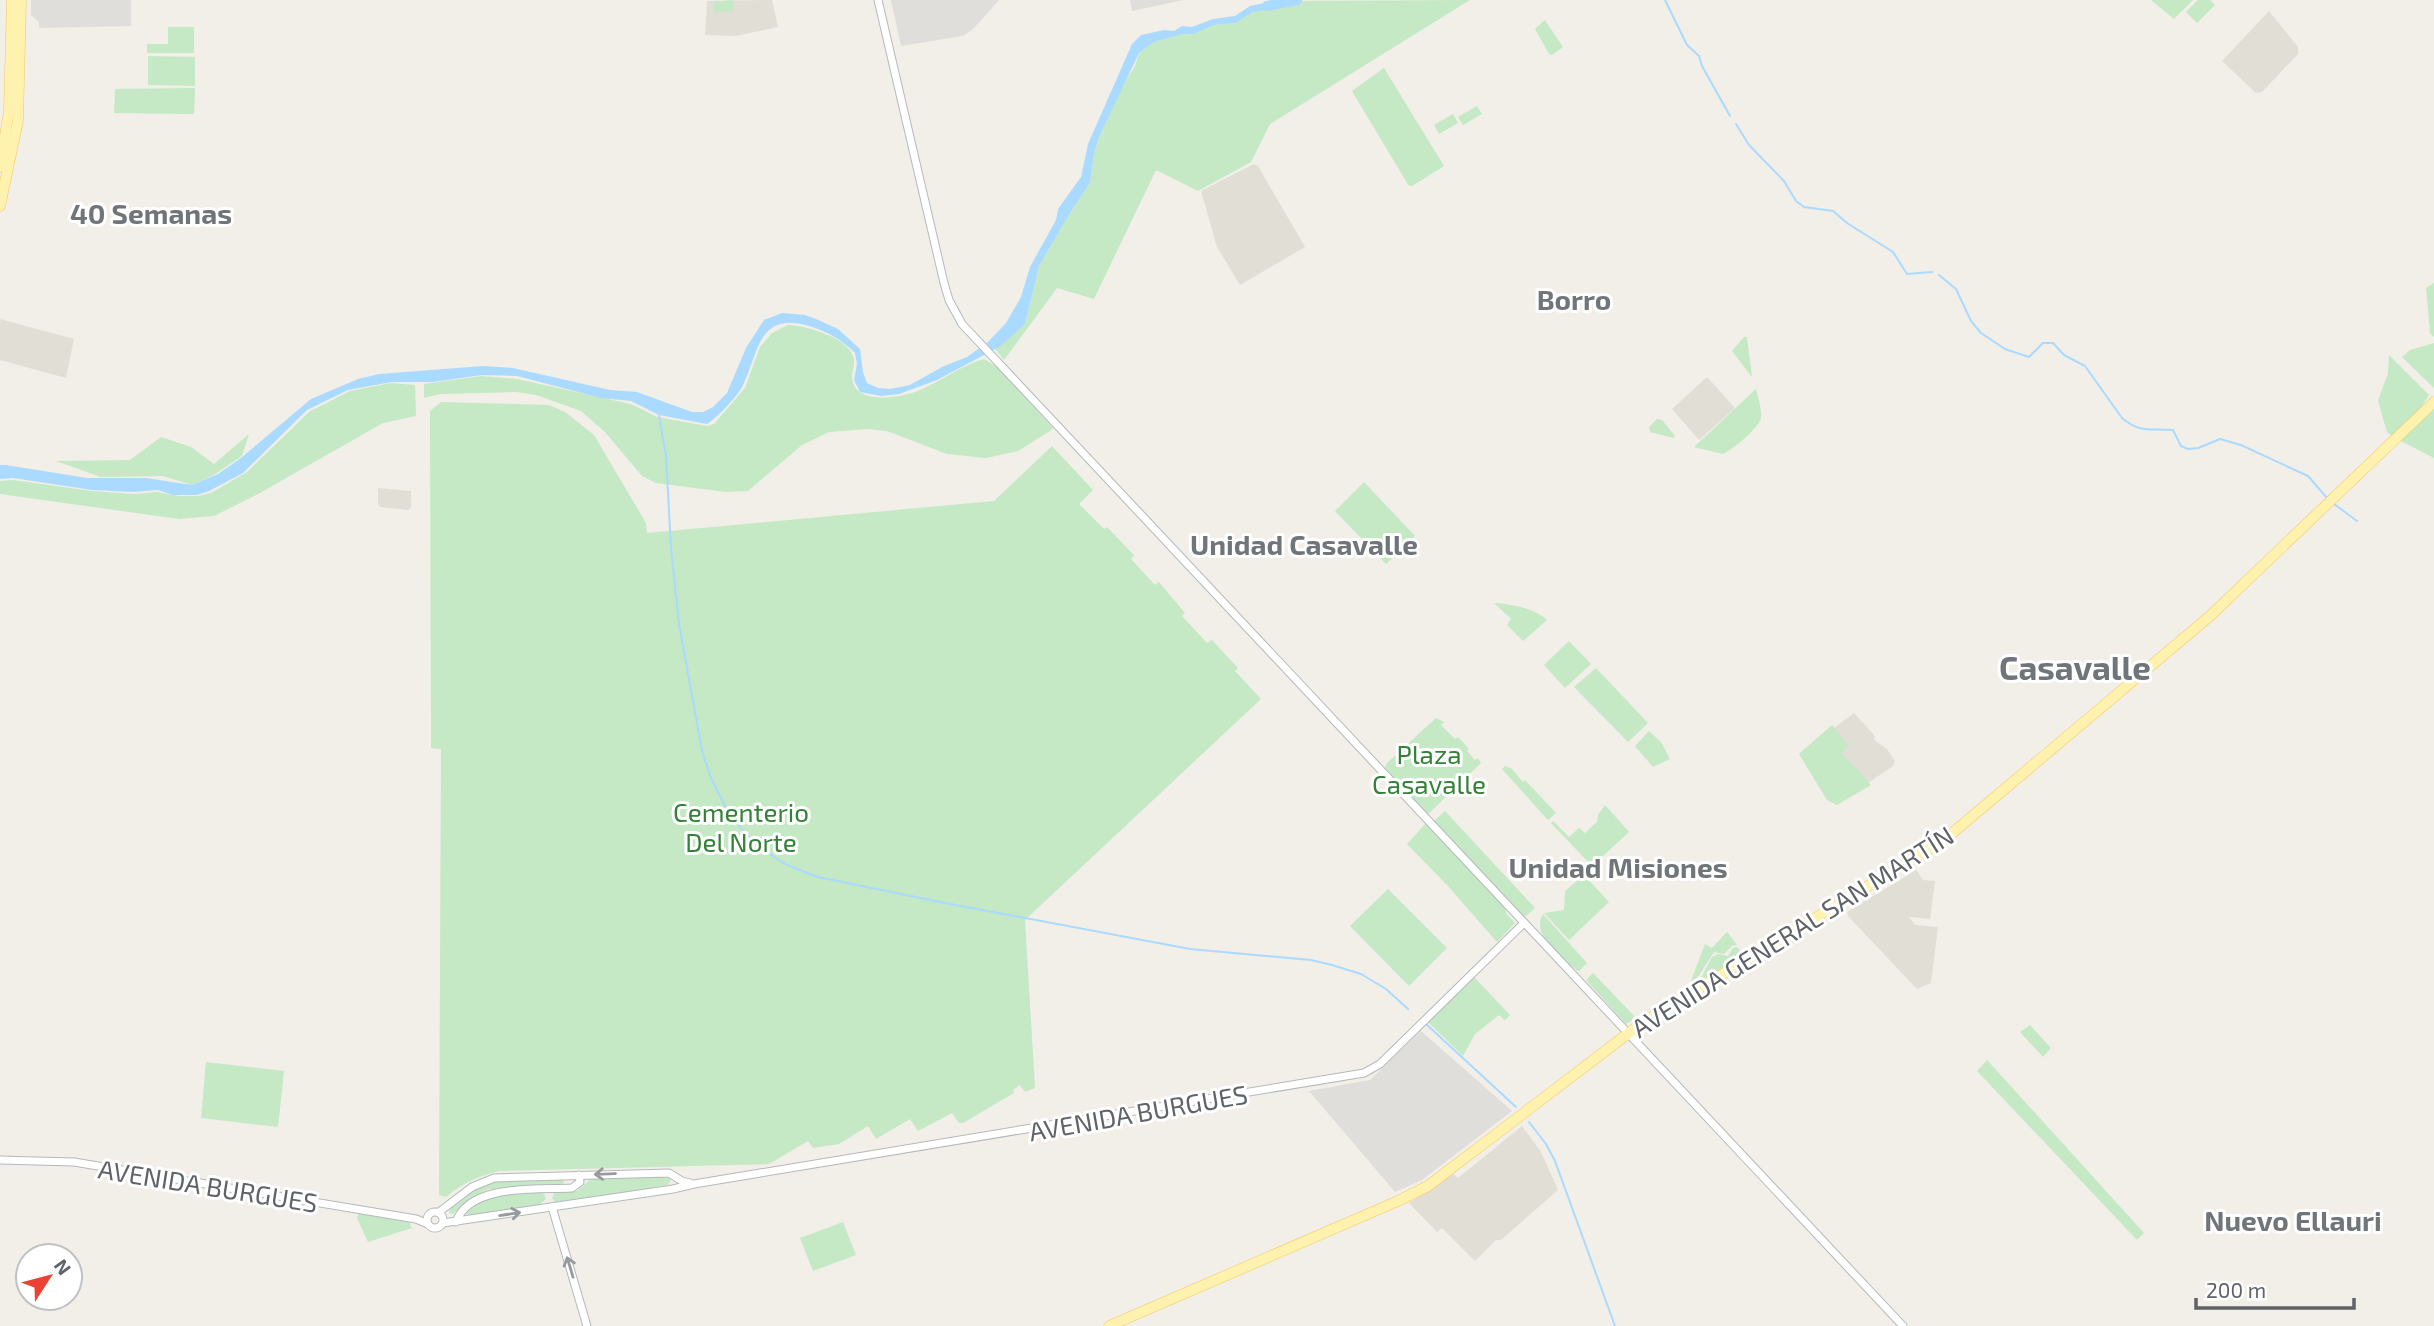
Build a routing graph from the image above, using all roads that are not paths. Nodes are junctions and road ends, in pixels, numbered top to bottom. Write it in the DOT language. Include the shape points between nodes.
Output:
graph roads {
  1 [pos="12,0"];
  2 [pos="21,0"];
  3 [pos="878,0"];
  4 [pos="0,167"];
  5 [pos="0,206"];
  6 [pos="2434,401"];
  7 [pos="1524,923"];
  8 [pos="1628,1033"];
  9 [pos="0,1160"];
  10 [pos="579,1175"];
  11 [pos="673,1175"];
  12 [pos="694,1184"];
  13 [pos="667,1189"];
  14 [pos="552,1208"];
  15 [pos="439,1212"];
  16 [pos="428,1221"];
  17 [pos="456,1222"];
  18 [pos="443,1223"];
  19 [pos="587,1326"];
  20 [pos="1109,1326"];
  21 [pos="1903,1326"];
  1 -- 4 [label="main road" via="9,111"];
  2 -- 5 [label="main road" via="18,121"];
  3 -- 7 [label="street" via="954,311"];
  6 -- 8 [label="main road, AVENIDA GENERAL SAN MARTÍN" via="2210,616 1950,836"];
  7 -- 8 [label="street"];
  7 -- 12 [label="street, AVENIDA BURGUES" via="1380,1064 1364,1073"];
  8 -- 20 [label="main road, AVENIDA GENERAL SAN MARTÍN" via="1429,1186"];
  8 -- 21 [label="street"];
  9 -- 16 [label="street, AVENIDA BURGUES" via="74,1162"];
  11 -- 10 [label="street, one-way"];
  10 -- 15 [label="street" via="494,1178 465,1191"];
  10 -- 17 [label="street" via="580,1182 572,1188 492,1193 467,1206"];
  11 -- 12 [label="street"];
  11 -- 13 [label="street" via="674,1182"];
  12 -- 13 [label="street, AVENIDA BURGUES"];
  13 -- 14 [label="street, AVENIDA BURGUES"];
  17 -- 14 [label="street, AVENIDA BURGUES, one-way"];
  19 -- 14 [label="street, one-way"];
  15 -- 16 [label="street" via="431,1212"];
  15 -- 18 [label="street"];
  16 -- 18 [label="street" via="435,1228"];
  17 -- 18 [label="street, AVENIDA BURGUES"];
}
